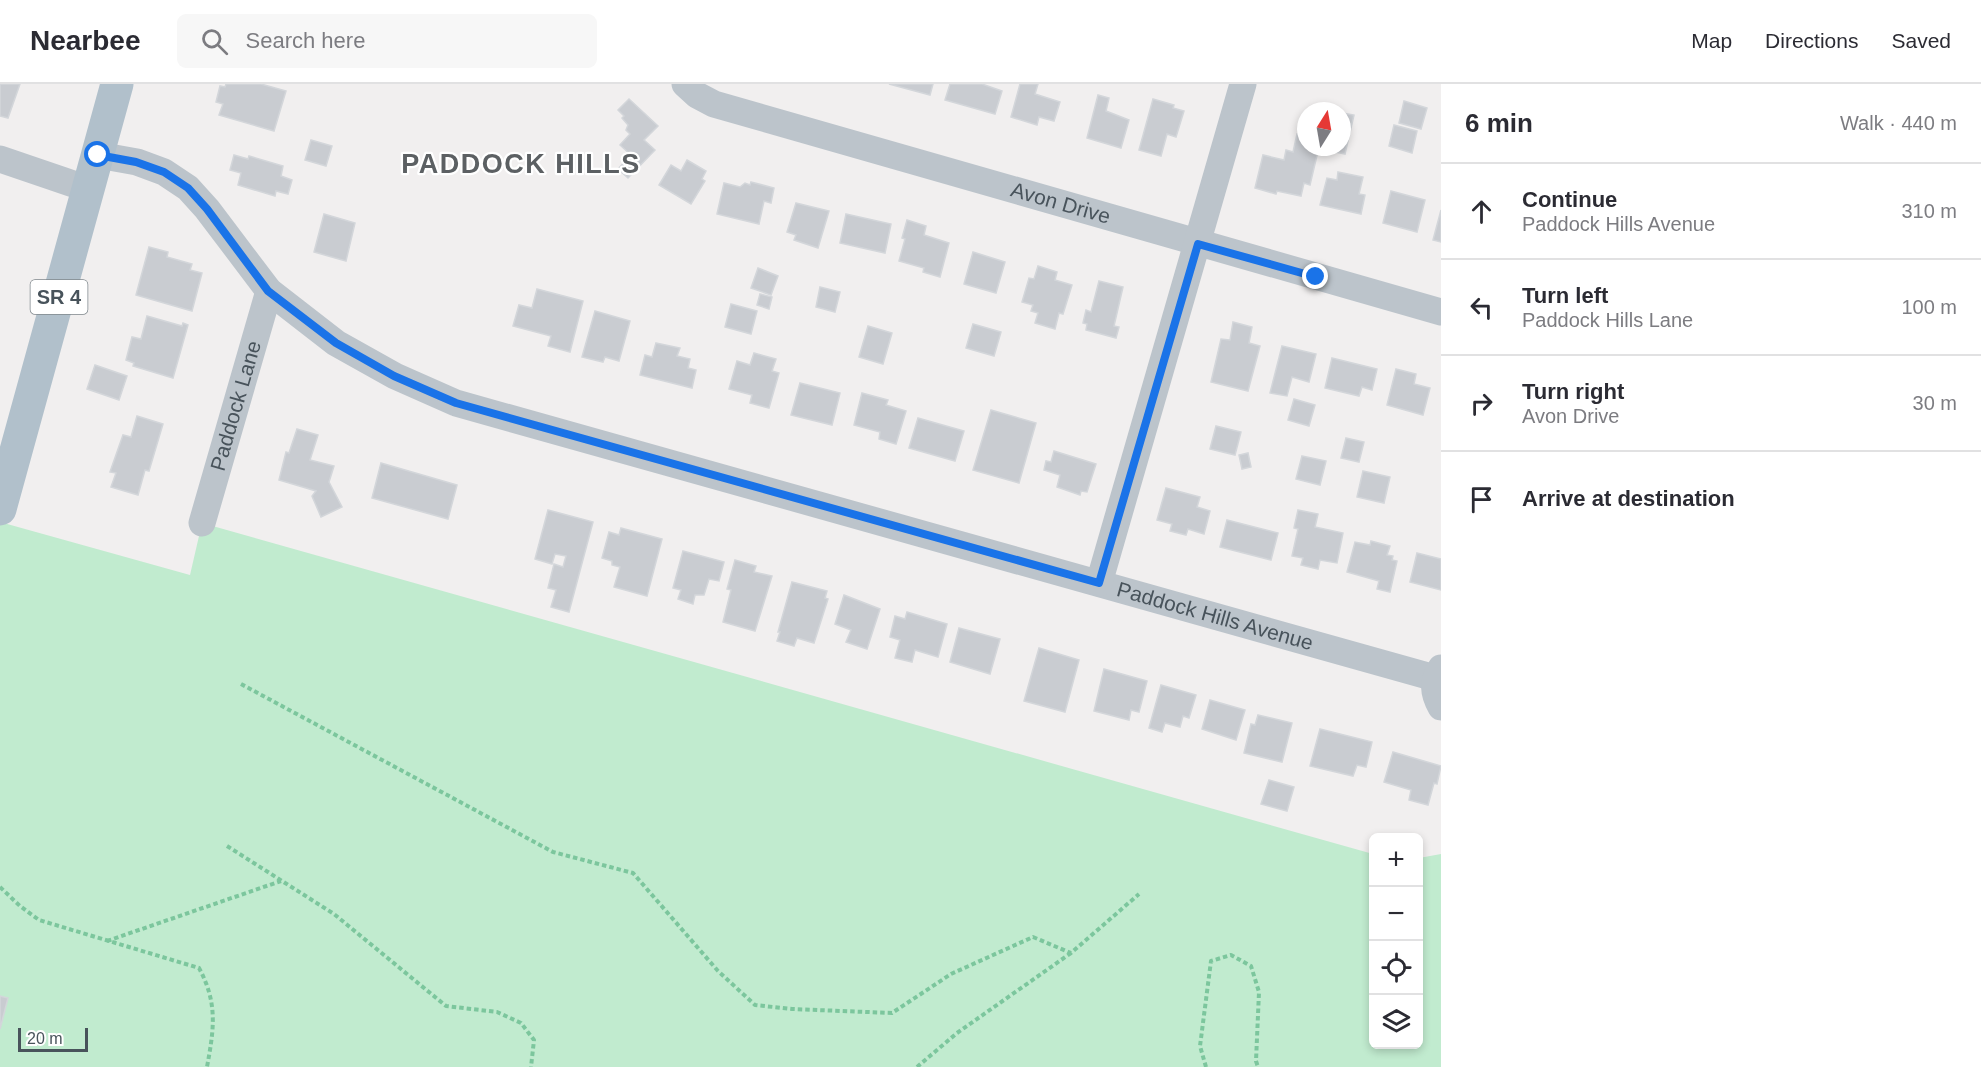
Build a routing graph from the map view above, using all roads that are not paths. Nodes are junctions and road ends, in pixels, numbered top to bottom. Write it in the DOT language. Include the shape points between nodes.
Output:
graph roads {
  1 [pos="117,84"];
  2 [pos="685,84"];
  3 [pos="1243,84"];
  4 [pos="98,155"];
  5 [pos="0,159"];
  6 [pos="88,189"];
  7 [pos="1198,244"];
  8 [pos="268,291"];
  9 [pos="1441,312"];
  10 [pos="7,455"];
  11 [pos="0,509"];
  12 [pos="202,523"];
  13 [pos="1099,583"];
  14 [pos="1438,673"];
  15 [pos="1441,707"];
  1 -- 4 [label="main road, SR 4"];
  2 -- 7 [label="street, Avon Drive" via="714,104"];
  3 -- 7 [label="street"];
  4 -- 6 [label="main road, SR 4"];
  4 -- 8 [label="street, Paddock Hills Avenue" via="164,172 188,188"];
  5 -- 6 [label="street"];
  6 -- 10 [label="main road, SR 4"];
  7 -- 9 [label="street, Avon Drive"];
  7 -- 13 [label="street"];
  8 -- 12 [label="street, Paddock Lane"];
  8 -- 13 [label="street, Paddock Hills Avenue" via="336,343 394,376 456,403"];
  10 -- 11 [label="main road, SR 4"];
  13 -- 14 [label="street, Paddock Hills Avenue"];
  14 -- 15 [label="street, Paddock Hills Avenue" via="1434,688"];
}
